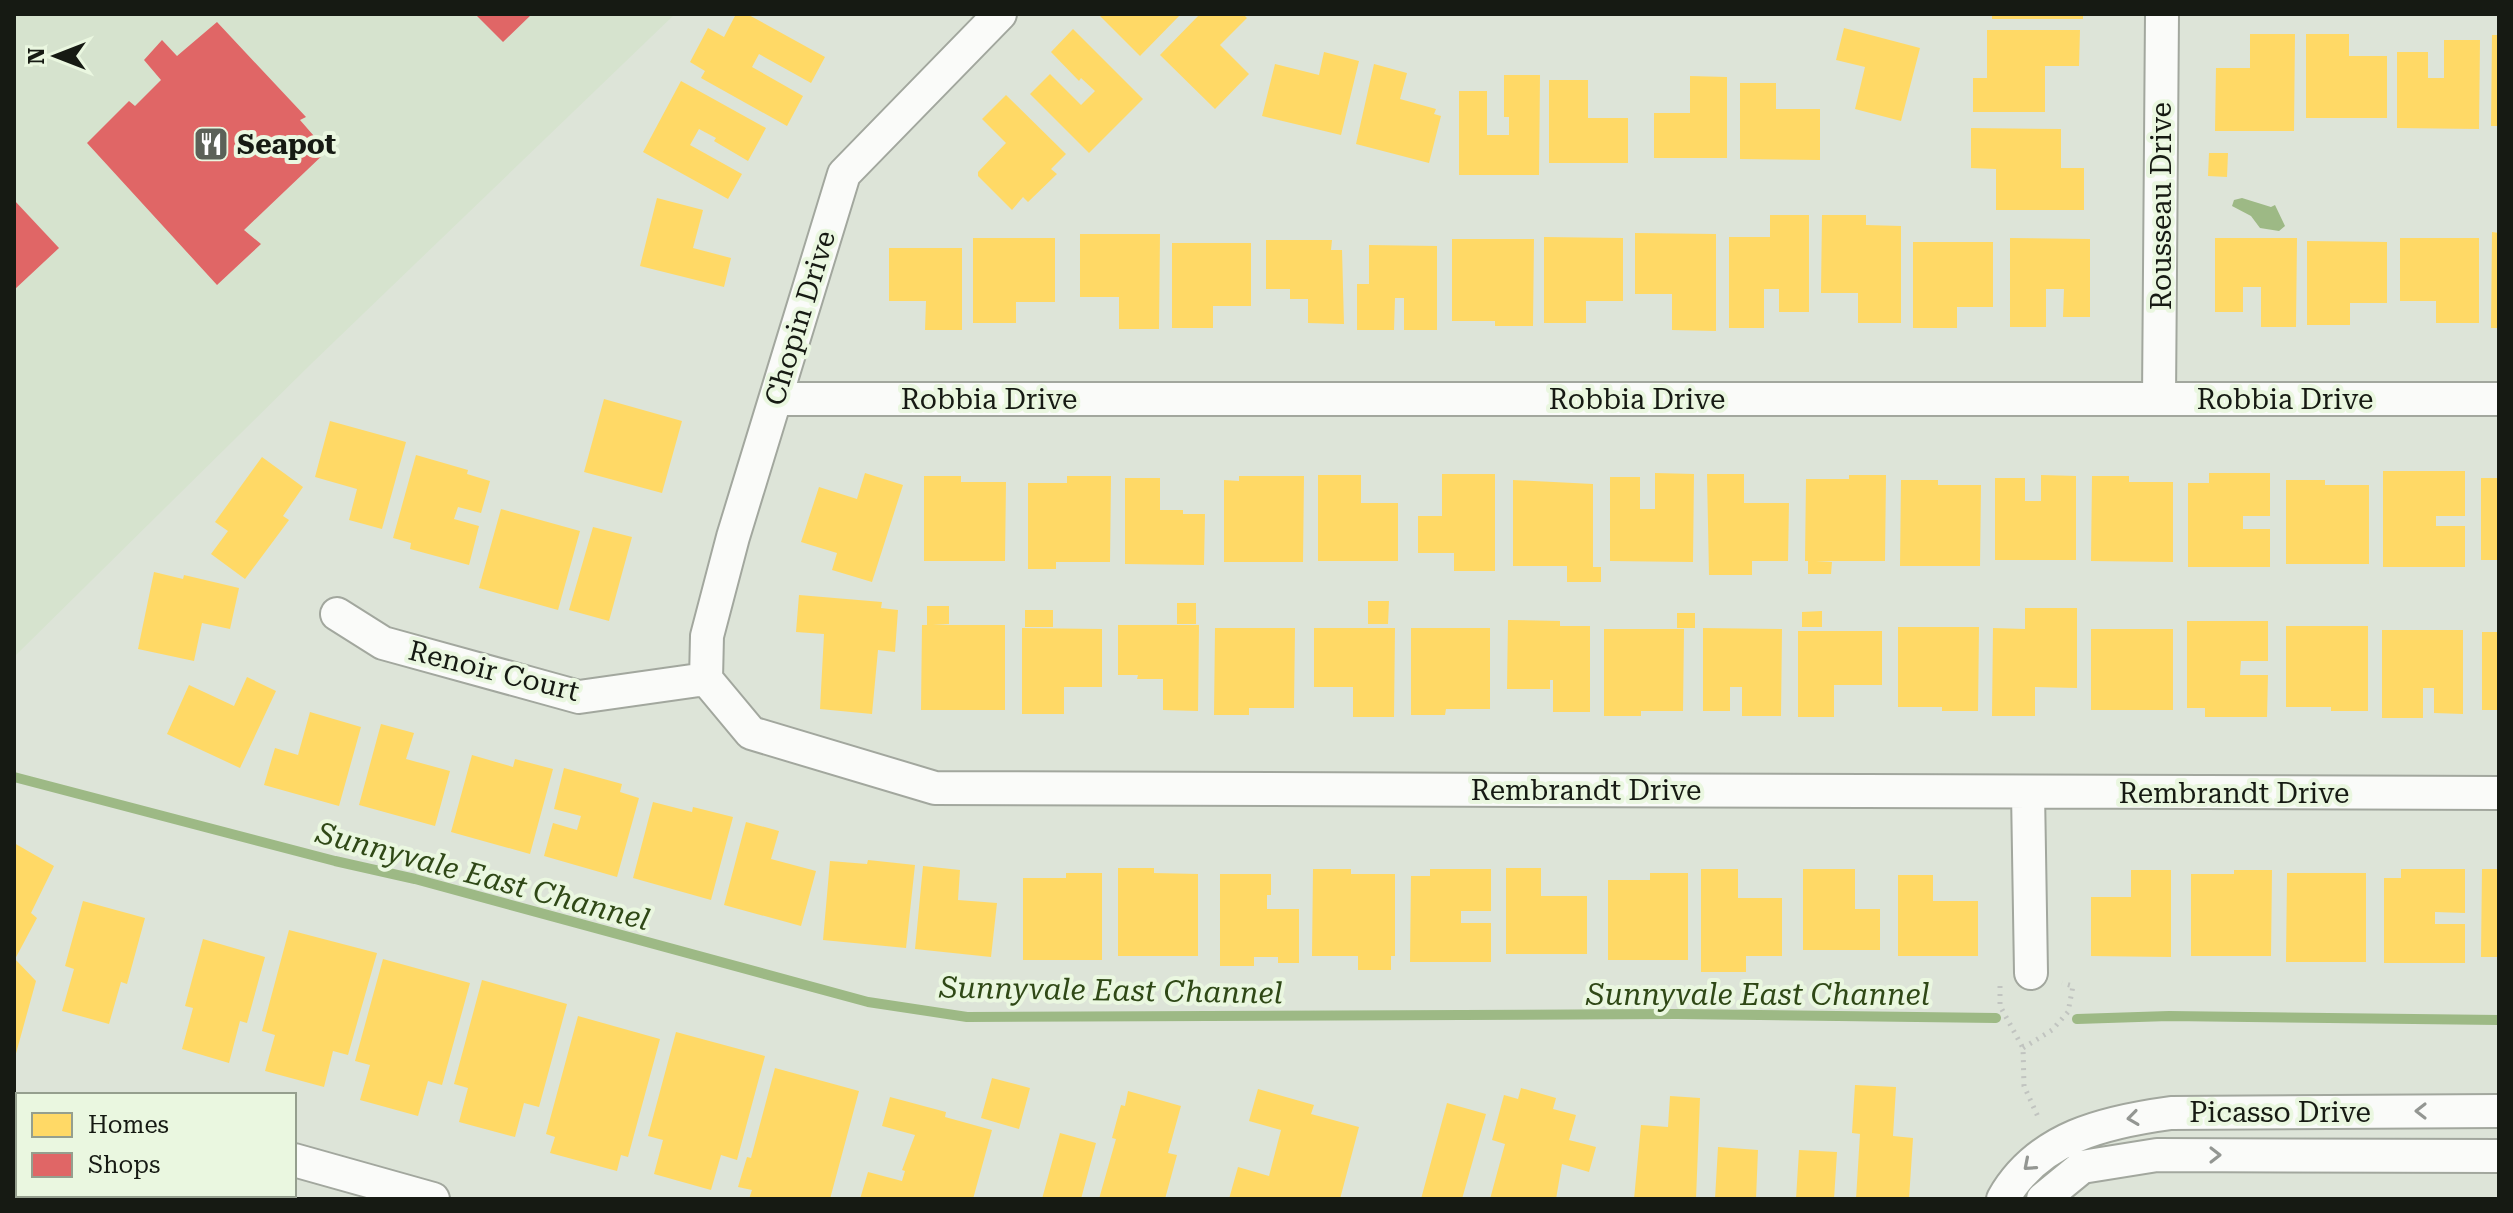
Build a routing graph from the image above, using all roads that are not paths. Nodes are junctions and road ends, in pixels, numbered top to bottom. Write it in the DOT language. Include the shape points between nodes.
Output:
graph roads {
  1 [pos="1000,14"];
  2 [pos="2162,14"];
  3 [pos="776,399"];
  4 [pos="2159,399"];
  5 [pos="2499,399"];
  6 [pos="337,614"];
  7 [pos="706,679"];
  8 [pos="2028,792"];
  9 [pos="2499,793"];
  10 [pos="2031,973"];
  11 [pos="2499,1111"];
  12 [pos="2499,1156"];
  13 [pos="296,1161"];
  14 [pos="433,1199"];
  15 [pos="2003,1199"];
  16 [pos="2043,1199"];
  1 -- 3 [label="street, Chopin Drive" via="844,174"];
  2 -- 4 [label="street, Rousseau Drive"];
  3 -- 4 [label="street, Robbia Drive"];
  3 -- 7 [label="street, Chopin Drive" via="707,636"];
  4 -- 5 [label="street, Robbia Drive"];
  6 -- 7 [label="street, Renoir Court" via="383,643 579,697"];
  7 -- 8 [label="street, Rembrandt Drive" via="751,733 935,788"];
  8 -- 9 [label="street, Rembrandt Drive"];
  8 -- 10 [label="street"];
  11 -- 15 [label="street, Picasso Drive, one-way" via="2171,1113 2121,1120 2044,1153 2014,1178"];
  16 -- 12 [label="street, Picasso Drive, one-way" via="2082,1167 2157,1155"];
  13 -- 14 [label="street"];
}
